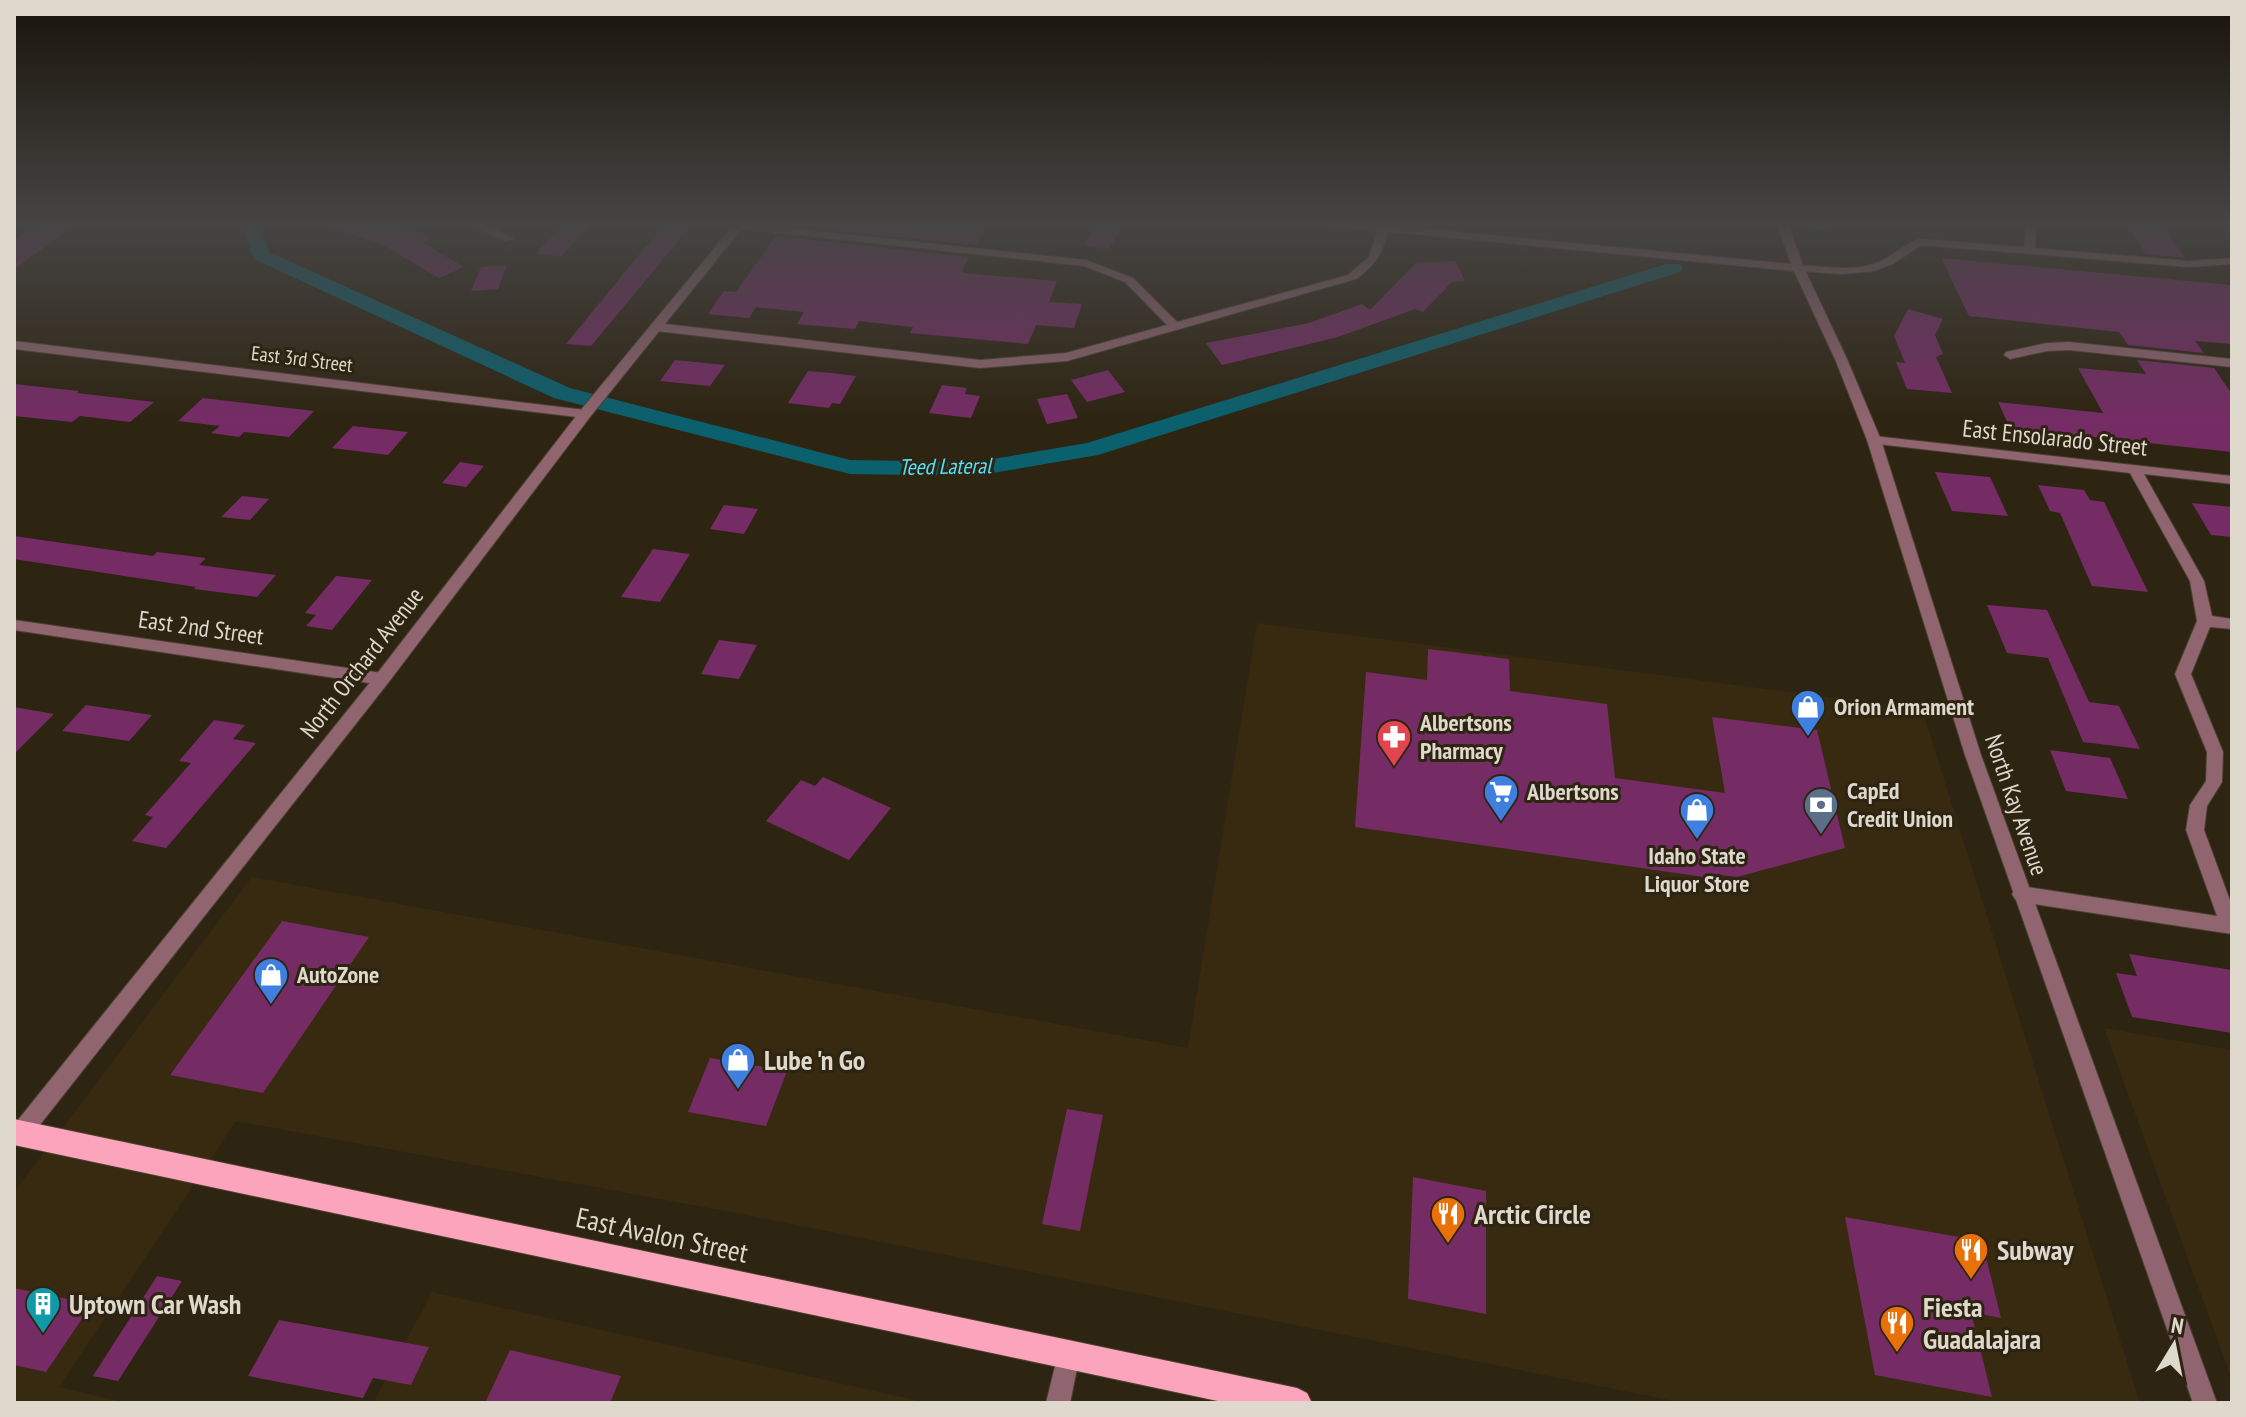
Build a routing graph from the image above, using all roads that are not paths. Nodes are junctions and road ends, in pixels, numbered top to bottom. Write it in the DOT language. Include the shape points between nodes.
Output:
graph roads {
  1 [pos="688,288"];
  2 [pos="1137,288"];
  3 [pos="1313,288"];
  4 [pos="1808,288"];
  5 [pos="656,327"];
  6 [pos="1175,327"];
  7 [pos="14,345"];
  8 [pos="2010,355"];
  9 [pos="2232,363"];
  10 [pos="591,406"];
  11 [pos="1874,440"];
  12 [pos="2135,470"];
  13 [pos="2232,480"];
  14 [pos="2205,621"];
  15 [pos="2232,624"];
  16 [pos="14,625"];
  17 [pos="382,679"];
  18 [pos="2021,894"];
  19 [pos="2231,926"];
  20 [pos="16,1136"];
  21 [pos="1068,1354"];
  22 [pos="1058,1403"];
  23 [pos="1297,1403"];
  24 [pos="2205,1403"];
  1 -- 5 [label="street, North Orchard Avenue"];
  2 -- 6 [label="street"];
  3 -- 6 [label="street"];
  4 -- 11 [label="street, North Kay Avenue"];
  5 -- 6 [label="street" via="980,364 1067,357"];
  5 -- 10 [label="street, North Orchard Avenue"];
  7 -- 10 [label="street, East 3rd Street"];
  8 -- 9 [label="street" via="2069,346"];
  10 -- 17 [label="street, North Orchard Avenue"];
  11 -- 12 [label="street, East Ensolarado Street"];
  11 -- 18 [label="street, North Kay Avenue" via="1926,614"];
  12 -- 13 [label="street, East Ensolarado Street"];
  12 -- 14 [label="street" via="2197,581"];
  14 -- 15 [label="street"];
  14 -- 19 [label="street" via="2183,674 2215,752 2214,782 2199,805 2195,830"];
  16 -- 17 [label="street, East 2nd Street"];
  17 -- 20 [label="street, North Orchard Avenue"];
  18 -- 19 [label="street"];
  18 -- 24 [label="street, North Kay Avenue"];
  20 -- 21 [label="main road, East Avalon Street"];
  21 -- 22 [label="street"];
  21 -- 23 [label="main road, East Avalon Street"];
}
